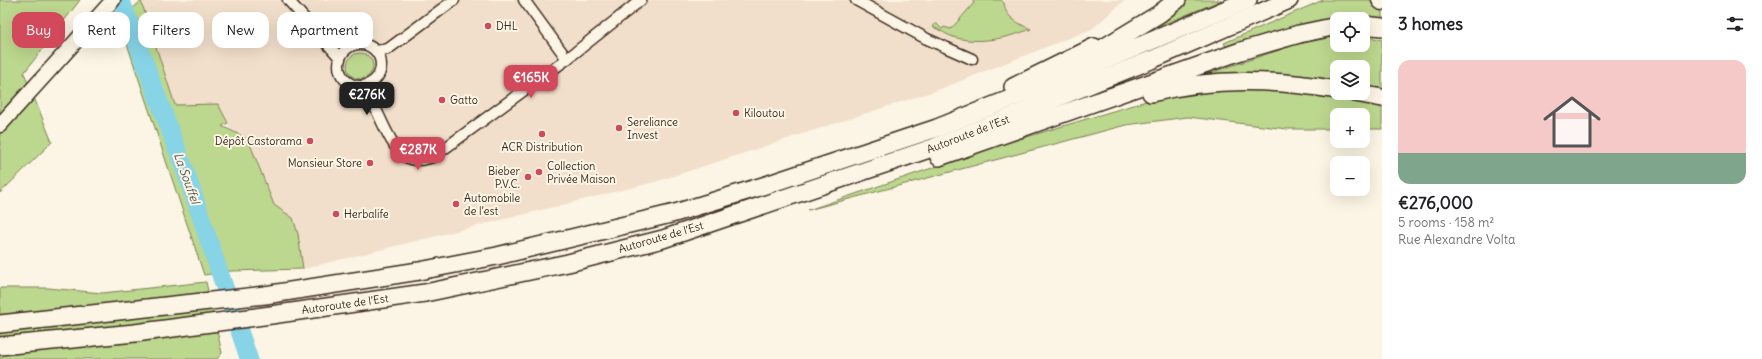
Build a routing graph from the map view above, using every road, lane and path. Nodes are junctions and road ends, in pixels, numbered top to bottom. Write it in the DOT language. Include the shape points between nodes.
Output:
graph roads {
  1 [pos="288,0"];
  2 [pos="454,0"];
  3 [pos="524,0"];
  4 [pos="641,0"];
  5 [pos="856,0"];
  6 [pos="1161,0"];
  7 [pos="1177,0"];
  8 [pos="1248,0"];
  9 [pos="1289,0"];
  10 [pos="110,3"];
  11 [pos="299,12"];
  12 [pos="1370,26"];
  13 [pos="1330,27"];
  14 [pos="1382,27"];
  15 [pos="332,48"];
  16 [pos="348,48"];
  17 [pos="369,48"];
  18 [pos="378,56"];
  19 [pos="340,58"];
  20 [pos="567,59"];
  21 [pos="972,59"];
  22 [pos="374,81"];
  23 [pos="360,86"];
  24 [pos="1013,87"];
  25 [pos="1330,89"];
  26 [pos="1370,96"];
  27 [pos="1382,98"];
  28 [pos="371,99"];
  29 [pos="1057,116"];
  30 [pos="0,125"];
  31 [pos="868,151"];
  32 [pos="663,239"];
  33 [pos="0,324"];
  34 [pos="0,346"];
  1 -- 11 [label="street"];
  2 -- 18 [label="street"];
  3 -- 20 [label="street"];
  4 -- 20 [label="street"];
  5 -- 21 [label="street" via="927,39"];
  6 -- 24 [label="highway" via="1111,37 1084,53"];
  7 -- 24 [label="highway" via="1159,14 1087,58 1056,73"];
  8 -- 31 [label="highway, Autoroute de l’Est" via="1017,97 938,128"];
  9 -- 32 [label="highway, Autoroute de l’Est" via="1144,63 935,147"];
  10 -- 30 [label="main road"];
  12 -- 14 [label="highway"];
  13 -- 29 [label="highway" via="1241,51"];
  15 -- 19 [label="street"];
  16 -- 19 [label="street"];
  17 -- 18 [label="street"];
  18 -- 22 [label="street" via="380,72"];
  19 -- 23 [label="street" via="339,67 344,78"];
  20 -- 28 [label="street" via="433,157 419,160 408,158 400,152 384,127"];
  22 -- 23 [label="street"];
  22 -- 28 [label="street"];
  23 -- 28 [label="street"];
  24 -- 31 [label="highway" via="934,118"];
  25 -- 29 [label="highway" via="1260,81 1196,84"];
  26 -- 27 [label="highway"];
  29 -- 32 [label="highway" via="923,163"];
  31 -- 33 [label="highway, Autoroute de l’Est" via="675,213 497,256 265,295"];
  32 -- 34 [label="highway, Autoroute de l’Est" via="568,263 425,293 199,325"];
}
